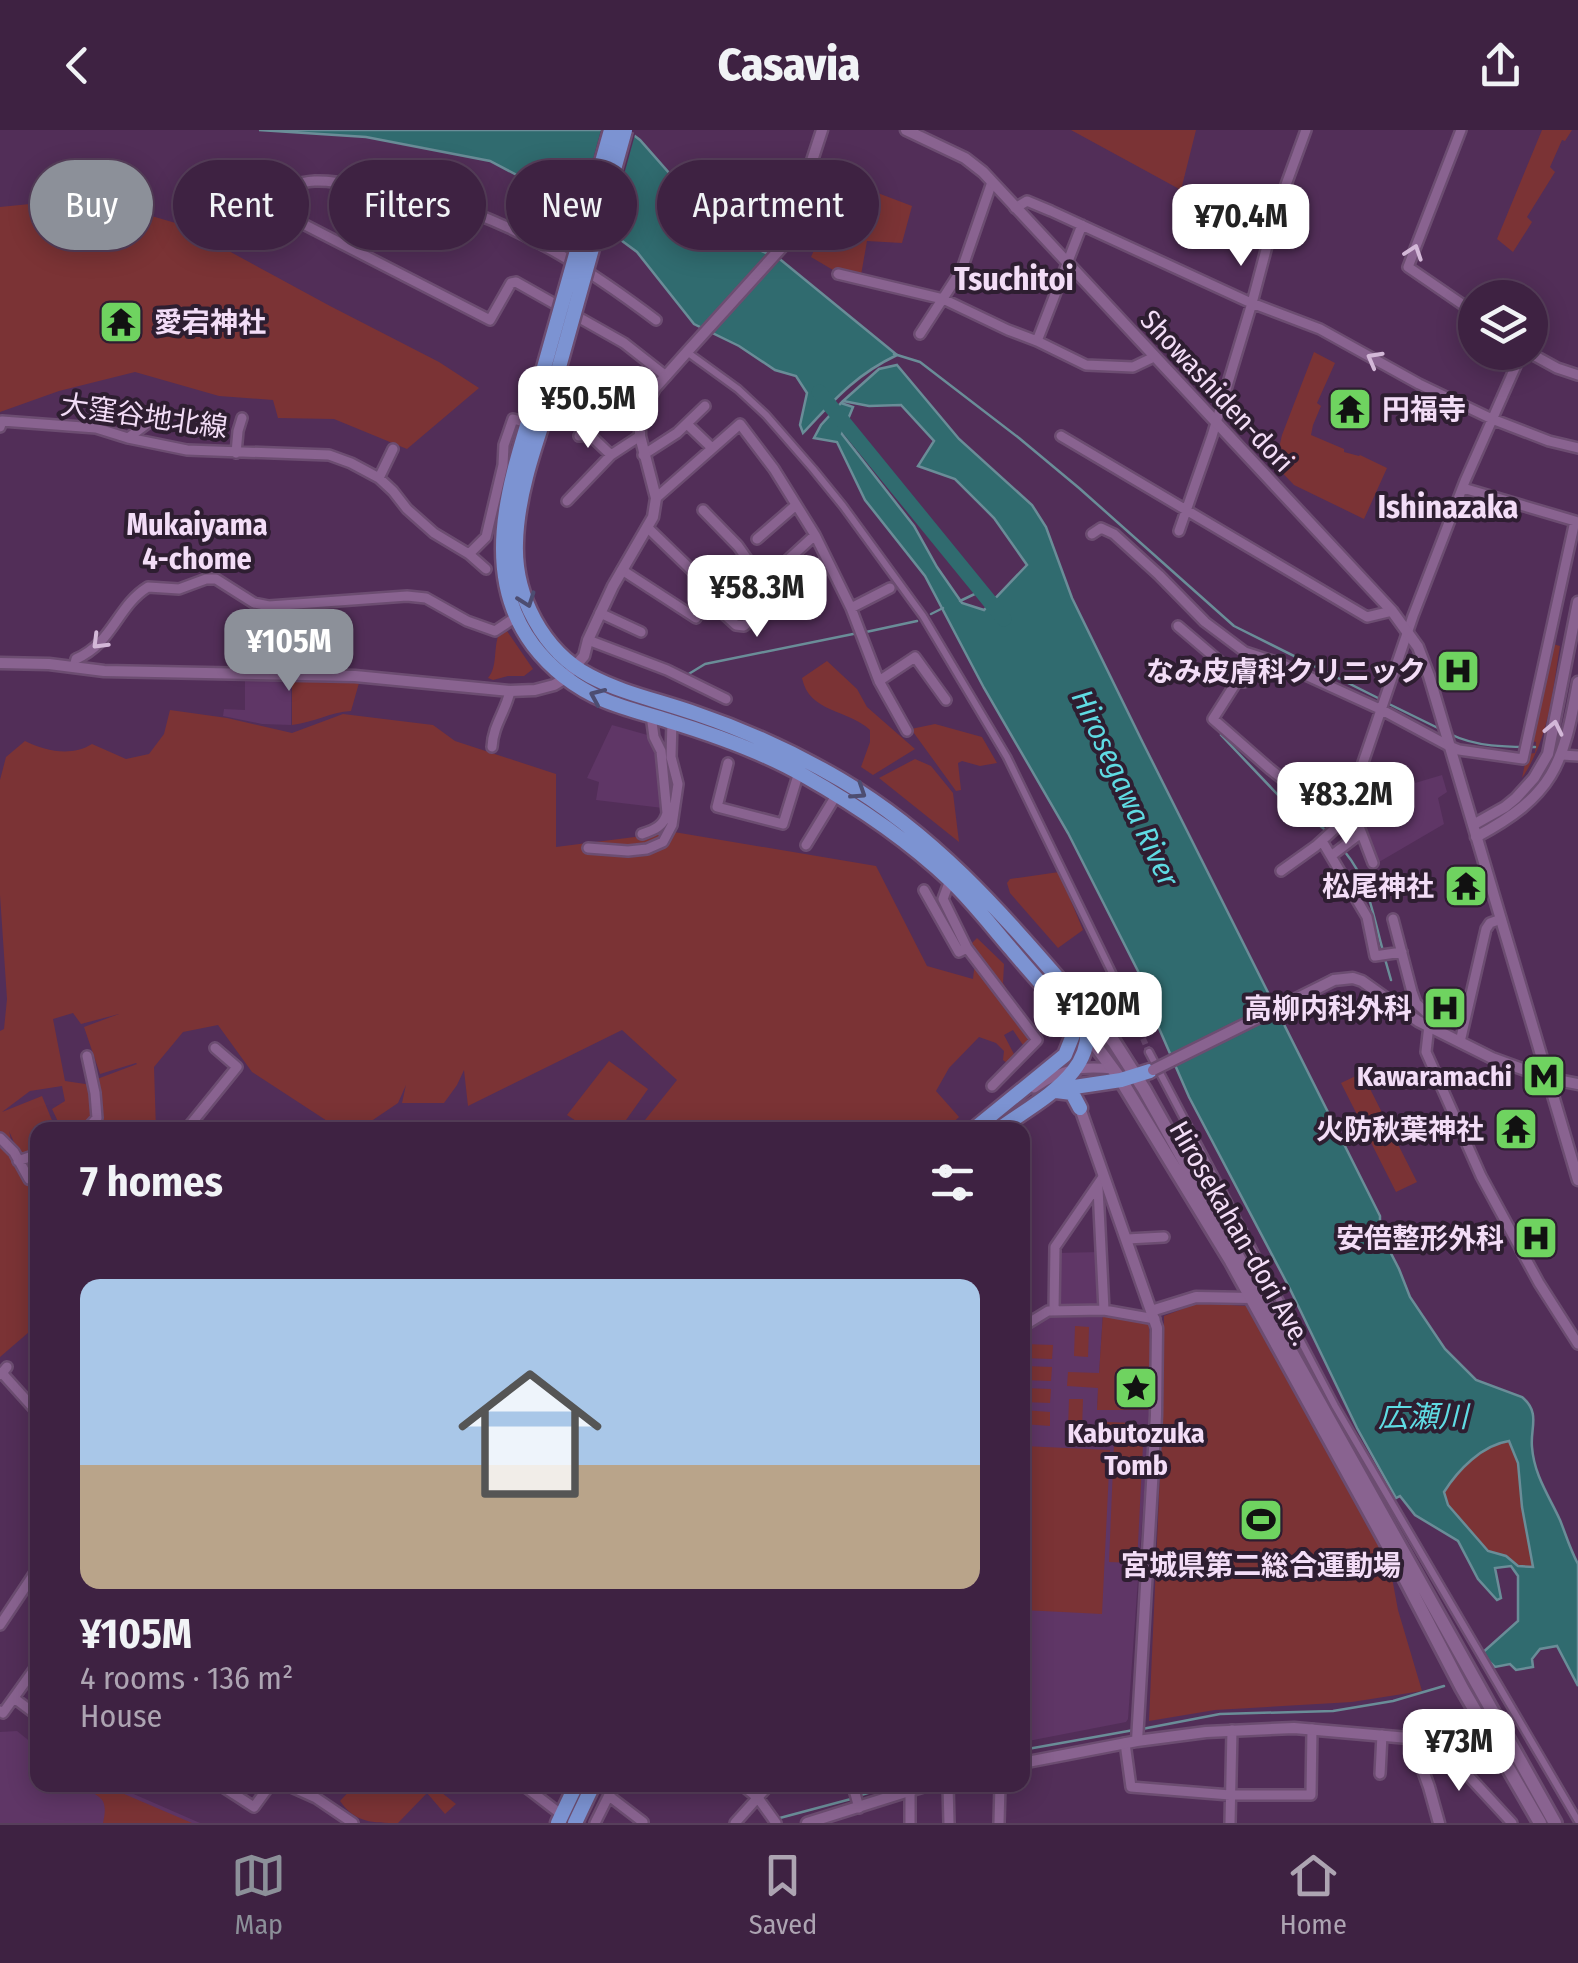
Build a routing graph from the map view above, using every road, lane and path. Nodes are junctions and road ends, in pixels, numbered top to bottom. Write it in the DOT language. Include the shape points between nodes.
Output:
graph roads {
  1 [pos="611,130"];
  2 [pos="625,130"];
  3 [pos="822,130"];
  4 [pos="906,130"];
  5 [pos="1306,130"];
  6 [pos="1461,130"];
  7 [pos="992,182"];
  8 [pos="1015,208"];
  9 [pos="1082,226"];
  10 [pos="1068,263"];
  11 [pos="838,274"];
  12 [pos="943,299"];
  13 [pos="1458,301"];
  14 [pos="1252,303"];
  15 [pos="656,320"];
  16 [pos="920,334"];
  17 [pos="1037,341"];
  18 [pos="690,348"];
  19 [pos="1154,356"];
  20 [pos="1548,364"];
  21 [pos="1516,370"];
  22 [pos="1578,375"];
  23 [pos="666,376"];
  24 [pos="542,400"];
  25 [pos="705,406"];
  26 [pos="242,418"];
  27 [pos="1492,419"];
  28 [pos="152,420"];
  29 [pos="1215,421"];
  30 [pos="528,423"];
  31 [pos="687,424"];
  32 [pos="0,426"];
  33 [pos="579,436"];
  34 [pos="640,436"];
  35 [pos="1061,436"];
  36 [pos="128,438"];
  37 [pos="393,448"];
  38 [pos="712,448"];
  39 [pos="1578,448"];
  40 [pos="236,452"];
  41 [pos="611,455"];
  42 [pos="643,455"];
  43 [pos="378,478"];
  44 [pos="1463,488"];
  45 [pos="656,498"];
  46 [pos="567,502"];
  47 [pos="796,505"];
  48 [pos="703,510"];
  49 [pos="1187,510"];
  50 [pos="647,527"];
  51 [pos="1180,531"];
  52 [pos="815,534"];
  53 [pos="1092,534"];
  54 [pos="756,540"];
  55 [pos="469,554"];
  56 [pos="779,568"];
  57 [pos="486,569"];
  58 [pos="622,570"];
  59 [pos="746,572"];
  60 [pos="710,588"];
  61 [pos="890,588"];
  62 [pos="1578,602"];
  63 [pos="850,608"];
  64 [pos="1392,611"];
  65 [pos="600,613"];
  66 [pos="516,618"];
  67 [pos="696,618"];
  68 [pos="1554,618"];
  69 [pos="1574,623"];
  70 [pos="1178,626"];
  71 [pos="1408,630"];
  72 [pos="641,632"];
  73 [pos="588,640"];
  74 [pos="1262,658"];
  75 [pos="0,663"];
  76 [pos="74,667"];
  77 [pos="576,667"];
  78 [pos="1239,678"];
  79 [pos="564,679"];
  80 [pos="878,681"];
  81 [pos="1578,682"];
  82 [pos="510,691"];
  83 [pos="726,699"];
  84 [pos="946,700"];
  85 [pos="1382,708"];
  86 [pos="651,715"];
  87 [pos="672,722"];
  88 [pos="907,731"];
  89 [pos="1448,742"];
  90 [pos="492,747"];
  91 [pos="1562,755"];
  92 [pos="1578,756"];
  93 [pos="728,763"];
  94 [pos="800,772"];
  95 [pos="837,794"];
  96 [pos="1354,816"];
  97 [pos="1338,826"];
  98 [pos="1474,831"];
  99 [pos="1361,833"];
  100 [pos="642,834"];
  101 [pos="1324,839"];
  102 [pos="806,844"];
  103 [pos="588,848"];
  104 [pos="1340,850"];
  105 [pos="1373,863"];
  106 [pos="1281,871"];
  107 [pos="950,880"];
  108 [pos="924,890"];
  109 [pos="1501,919"];
  110 [pos="1393,920"];
  111 [pos="967,948"];
  112 [pos="1398,953"];
  113 [pos="1083,1007"];
  114 [pos="1132,1014"];
  115 [pos="1072,1019"];
  116 [pos="1430,1028"];
  117 [pos="1087,1034"];
  118 [pos="1460,1042"];
  119 [pos="215,1048"];
  120 [pos="87,1056"];
  121 [pos="1082,1068"];
  122 [pos="1140,1068"];
  123 [pos="1548,1078"];
  124 [pos="1086,1084"];
  125 [pos="1578,1084"];
  126 [pos="1047,1085"];
  127 [pos="992,1086"];
  128 [pos="1080,1108"];
  129 [pos="998,1109"];
  130 [pos="93,1122"];
  131 [pos="192,1122"];
  132 [pos="983,1122"];
  133 [pos="1007,1122"];
  134 [pos="0,1138"];
  135 [pos="30,1157"];
  136 [pos="18,1161"];
  137 [pos="1577,1175"];
  138 [pos="30,1179"];
  139 [pos="1101,1182"];
  140 [pos="1164,1237"];
  141 [pos="1127,1239"];
  142 [pos="1251,1298"];
  143 [pos="1104,1310"];
  144 [pos="1054,1311"];
  145 [pos="1153,1315"];
  146 [pos="1030,1322"];
  147 [pos="1578,1344"];
  148 [pos="3,1371"];
  149 [pos="30,1403"];
  150 [pos="30,1580"];
  151 [pos="0,1625"];
  152 [pos="30,1675"];
  153 [pos="14,1698"];
  154 [pos="30,1710"];
  155 [pos="0,1711"];
  156 [pos="1312,1729"];
  157 [pos="1232,1730"];
  158 [pos="1382,1735"];
  159 [pos="1420,1739"];
  160 [pos="1133,1740"];
  161 [pos="1030,1761"];
  162 [pos="1380,1774"];
  163 [pos="231,1792"];
  164 [pos="265,1792"];
  165 [pos="302,1792"];
  166 [pos="531,1792"];
  167 [pos="574,1792"];
  168 [pos="587,1792"];
  169 [pos="611,1792"];
  170 [pos="751,1792"];
  171 [pos="763,1792"];
  172 [pos="855,1792"];
  173 [pos="903,1792"];
  174 [pos="910,1792"];
  175 [pos="948,1792"];
  176 [pos="1000,1792"];
  177 [pos="1230,1794"];
  178 [pos="609,1796"];
  179 [pos="758,1798"];
  180 [pos="858,1805"];
  181 [pos="565,1820"];
  182 [pos="1578,1821"];
  183 [pos="643,1822"];
  184 [pos="353,1823"];
  185 [pos="596,1823"];
  186 [pos="735,1823"];
  187 [pos="776,1823"];
  188 [pos="811,1823"];
  189 [pos="910,1823"];
  190 [pos="949,1823"];
  191 [pos="999,1823"];
  192 [pos="1230,1823"];
  193 [pos="1439,1823"];
  194 [pos="1512,1823"];
  195 [pos="1539,1823"];
  196 [pos="1555,1823"];
  1 -- 24 [label="highway, bridge"];
  2 -- 24 [label="highway, bridge"];
  3 -- 18 [label="street" via="791,238"];
  4 -- 7 [label="street, Showashiden-dori" via="972,162"];
  5 -- 14 [label="street"];
  13 -- 6 [label="street, one-way" via="1408,267"];
  7 -- 8 [label="street, Showashiden-dori"];
  7 -- 12 [label="street" via="962,268"];
  8 -- 9 [label="street" via="1027,201"];
  8 -- 10 [label="street, Showashiden-dori"];
  9 -- 10 [label="street"];
  9 -- 14 [label="street"];
  10 -- 17 [label="street"];
  10 -- 19 [label="street, Showashiden-dori"];
  11 -- 12 [label="street"];
  12 -- 16 [label="street"];
  12 -- 17 [label="street"];
  27 -- 14 [label="street, one-way" via="1320,328"];
  14 -- 29 [label="street"];
  15 -- 23 [label="street" via="545,244 432,200 309,179 272,198 274,209 490,320 516,282 624,343"];
  17 -- 19 [label="street" via="1086,366 1133,367"];
  18 -- 23 [label="street"];
  18 -- 114 [label="street" via="814,468 923,616 1007,756"];
  19 -- 29 [label="street, Showashiden-dori"];
  20 -- 22 [label="street"];
  21 -- 27 [label="street"];
  23 -- 34 [label="street" via="647,403"];
  24 -- 30 [label="highway, Hirosekahan-dori Ave."];
  24 -- 77 [label="highway, Hirosekahan-dori Ave., one-way" via="516,556 533,618"];
  25 -- 31 [label="street"];
  26 -- 40 [label="street"];
  27 -- 39 [label="street"];
  27 -- 44 [label="street"];
  28 -- 36 [label="street"];
  29 -- 49 [label="street"];
  29 -- 64 [label="street, Showashiden-dori"];
  30 -- 55 [label="street" via="511,422 486,537"];
  30 -- 66 [label="highway, Hirosekahan-dori Ave." via="503,526 503,566"];
  31 -- 38 [label="street"];
  31 -- 42 [label="street"];
  32 -- 36 [label="street, 大窪谷地北線" via="2,421 96,428"];
  33 -- 41 [label="street" via="590,435"];
  34 -- 41 [label="street"];
  34 -- 42 [label="street"];
  35 -- 49 [label="street"];
  36 -- 40 [label="street, 大窪谷地北線"];
  37 -- 43 [label="street"];
  38 -- 45 [label="street"];
  38 -- 47 [label="street" via="740,424"];
  40 -- 43 [label="street, 大窪谷地北線" via="329,455"];
  41 -- 46 [label="street"];
  42 -- 45 [label="street"];
  43 -- 55 [label="street, 大窪谷地北線" via="434,533"];
  44 -- 68 [label="street" via="1575,522"];
  44 -- 71 [label="street"];
  45 -- 50 [label="street"];
  47 -- 52 [label="street"];
  47 -- 54 [label="street"];
  48 -- 59 [label="street" via="752,566"];
  49 -- 51 [label="street"];
  49 -- 64 [label="street" via="1367,617"];
  50 -- 58 [label="street"];
  50 -- 60 [label="street"];
  52 -- 56 [label="street"];
  52 -- 63 [label="street"];
  53 -- 74 [label="street" via="1101,528 1114,534 1204,622"];
  55 -- 57 [label="street, 大窪谷地北線"];
  58 -- 65 [label="street"];
  58 -- 67 [label="street"];
  59 -- 60 [label="street" via="738,562"];
  59 -- 60 [label="street" via="774,599 744,626 725,616 726,606"];
  61 -- 63 [label="street"];
  62 -- 69 [label="street"];
  63 -- 80 [label="street"];
  64 -- 71 [label="street, Showashiden-dori"];
  65 -- 72 [label="street"];
  65 -- 73 [label="street"];
  66 -- 76 [label="street, one-way" via="495,631 426,598 406,596 270,606 206,578 179,589 148,587"];
  66 -- 79 [label="highway, Hirosekahan-dori Ave."];
  68 -- 69 [label="street"];
  68 -- 89 [label="street" via="1523,759 1464,751"];
  98 -- 69 [label="street, one-way" via="1516,798 1548,754"];
  70 -- 78 [label="street"];
  71 -- 85 [label="street"];
  71 -- 89 [label="street, Showashiden-dori"];
  73 -- 77 [label="street"];
  73 -- 83 [label="street"];
  74 -- 78 [label="street" via="1244,682"];
  74 -- 85 [label="street"];
  75 -- 76 [label="street"];
  76 -- 82 [label="street" via="346,676"];
  77 -- 79 [label="street"];
  77 -- 113 [label="highway, Hirosekahan-dori Ave., one-way" via="778,746 875,802 954,864"];
  78 -- 97 [label="street" via="1213,719"];
  79 -- 82 [label="street"];
  86 -- 79 [label="highway, Hirosekahan-dori Ave., one-way"];
  80 -- 84 [label="street" via="916,656"];
  80 -- 88 [label="street"];
  81 -- 91 [label="street"];
  82 -- 90 [label="street"];
  85 -- 89 [label="street"];
  85 -- 96 [label="street" via="1354,789"];
  86 -- 87 [label="highway, Hirosekahan-dori Ave."];
  86 -- 100 [label="street" via="667,813 658,828"];
  87 -- 94 [label="highway, Hirosekahan-dori Ave."];
  87 -- 103 [label="street" via="678,784 663,842 628,851"];
  89 -- 98 [label="street"];
  91 -- 92 [label="street"];
  91 -- 98 [label="street" via="1516,813"];
  93 -- 94 [label="street" via="717,807 783,824"];
  94 -- 95 [label="highway, Hirosekahan-dori Ave."];
  95 -- 102 [label="street"];
  95 -- 107 [label="highway, Hirosekahan-dori Ave."];
  96 -- 97 [label="street"];
  96 -- 99 [label="street"];
  97 -- 101 [label="street"];
  98 -- 109 [label="street"];
  99 -- 104 [label="street"];
  99 -- 105 [label="street"];
  101 -- 104 [label="street"];
  101 -- 106 [label="street"];
  104 -- 112 [label="street" via="1368,917 1375,956"];
  107 -- 111 [label="street" via="943,899"];
  107 -- 115 [label="highway, Hirosekahan-dori Ave."];
  108 -- 111 [label="street" via="959,952"];
  109 -- 118 [label="street" via="1486,929"];
  109 -- 123 [label="street"];
  110 -- 112 [label="street"];
  111 -- 127 [label="street" via="1037,1040"];
  112 -- 116 [label="street"];
  113 -- 117 [label="highway"];
  113 -- 122 [label="main road, Hirosekahan-dori Ave."];
  115 -- 117 [label="main road, Hirosekahan-dori Ave."];
  115 -- 129 [label="highway" via="1065,1054"];
  116 -- 118 [label="street"];
  116 -- 122 [label="street, bridge" via="1362,981 1334,980"];
  116 -- 147 [label="street" via="1426,1052 1481,1176"];
  117 -- 121 [label="highway"];
  117 -- 122 [label="main road, Hirosekahan-dori Ave."];
  118 -- 123 [label="street"];
  119 -- 131 [label="street" via="237,1067"];
  120 -- 130 [label="street"];
  121 -- 122 [label="street"];
  121 -- 124 [label="street"];
  121 -- 126 [label="highway"];
  122 -- 124 [label="highway"];
  122 -- 142 [label="main road, Hirosekahan-dori Ave."];
  122 -- 182 [label="street" via="1165,1087 1334,1406"];
  122 -- 196 [label="main road, Hirosekahan-dori Ave."];
  123 -- 125 [label="street"];
  123 -- 137 [label="street"];
  124 -- 126 [label="highway"];
  124 -- 128 [label="street"];
  126 -- 128 [label="highway" via="1072,1093"];
  126 -- 129 [label="street"];
  126 -- 133 [label="highway"];
  128 -- 139 [label="street"];
  129 -- 132 [label="highway"];
  134 -- 136 [label="street"];
  135 -- 136 [label="street"];
  136 -- 138 [label="street"];
  139 -- 141 [label="street"];
  139 -- 143 [label="street"];
  139 -- 144 [label="street" via="1055,1247"];
  140 -- 141 [label="street"];
  141 -- 145 [label="street"];
  142 -- 145 [label="street" via="1196,1297"];
  142 -- 195 [label="main road, Hirosekahan-dori Ave."];
  143 -- 144 [label="street"];
  143 -- 145 [label="street"];
  144 -- 146 [label="street"];
  145 -- 160 [label="street" via="1158,1380"];
  148 -- 149 [label="street"];
  150 -- 151 [label="street"];
  152 -- 153 [label="street"];
  153 -- 154 [label="street"];
  153 -- 155 [label="street"];
  156 -- 157 [label="street"];
  156 -- 158 [label="street"];
  156 -- 177 [label="street" via="1310,1795"];
  157 -- 160 [label="street"];
  157 -- 177 [label="street"];
  158 -- 159 [label="street"];
  158 -- 162 [label="street"];
  159 -- 193 [label="street" via="1420,1762"];
  159 -- 194 [label="street" via="1441,1746"];
  160 -- 161 [label="street"];
  160 -- 177 [label="street" via="1131,1788"];
  163 -- 164 [label="street" via="254,1807"];
  165 -- 184 [label="street"];
  166 -- 181 [label="street"];
  167 -- 181 [label="highway"];
  168 -- 181 [label="highway"];
  169 -- 178 [label="street"];
  170 -- 179 [label="street"];
  171 -- 179 [label="street"];
  172 -- 180 [label="street"];
  173 -- 180 [label="street"];
  174 -- 189 [label="street"];
  175 -- 190 [label="street"];
  176 -- 191 [label="street"];
  177 -- 192 [label="street"];
  178 -- 183 [label="street"];
  178 -- 185 [label="street"];
  179 -- 186 [label="street"];
  179 -- 187 [label="street"];
  180 -- 188 [label="street"];
}
